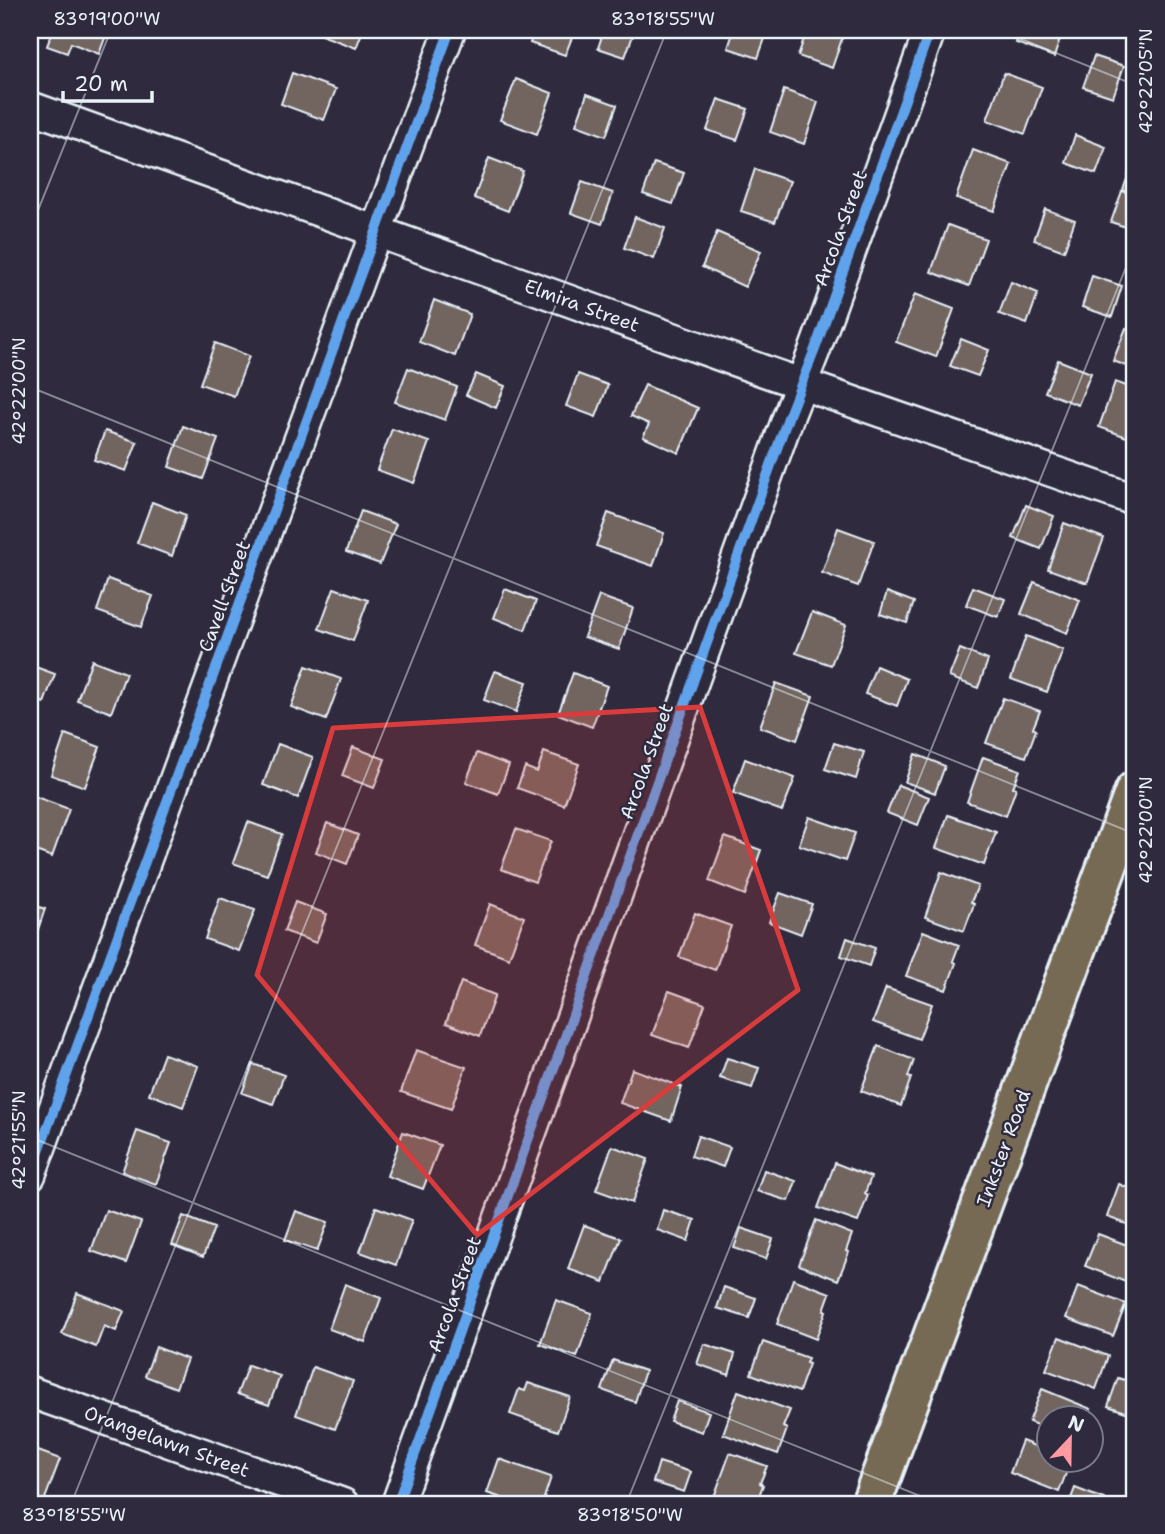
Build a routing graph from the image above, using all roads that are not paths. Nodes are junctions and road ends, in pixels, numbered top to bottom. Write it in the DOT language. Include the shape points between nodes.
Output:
graph roads {
  1 [pos="450,30"];
  2 [pos="930,30"];
  3 [pos="30,107"];
  4 [pos="377,232"];
  5 [pos="801,384"];
  6 [pos="1135,500"];
  7 [pos="1135,791"];
  8 [pos="30,1175"];
  9 [pos="30,1392"];
  10 [pos="343,1504"];
  11 [pos="397,1504"];
  12 [pos="871,1504"];
  1 -- 4 [label="street, Cavell Street"];
  2 -- 5 [label="street, Arcola Street"];
  3 -- 4 [label="street, Elmira Street"];
  4 -- 5 [label="street, Elmira Street"];
  4 -- 8 [label="street, Cavell Street"];
  5 -- 6 [label="street, Elmira Street"];
  5 -- 11 [label="street, Arcola Street"];
  7 -- 12 [label="main road, Inkster Road"];
  9 -- 10 [label="street, Orangelawn Street"];
}
